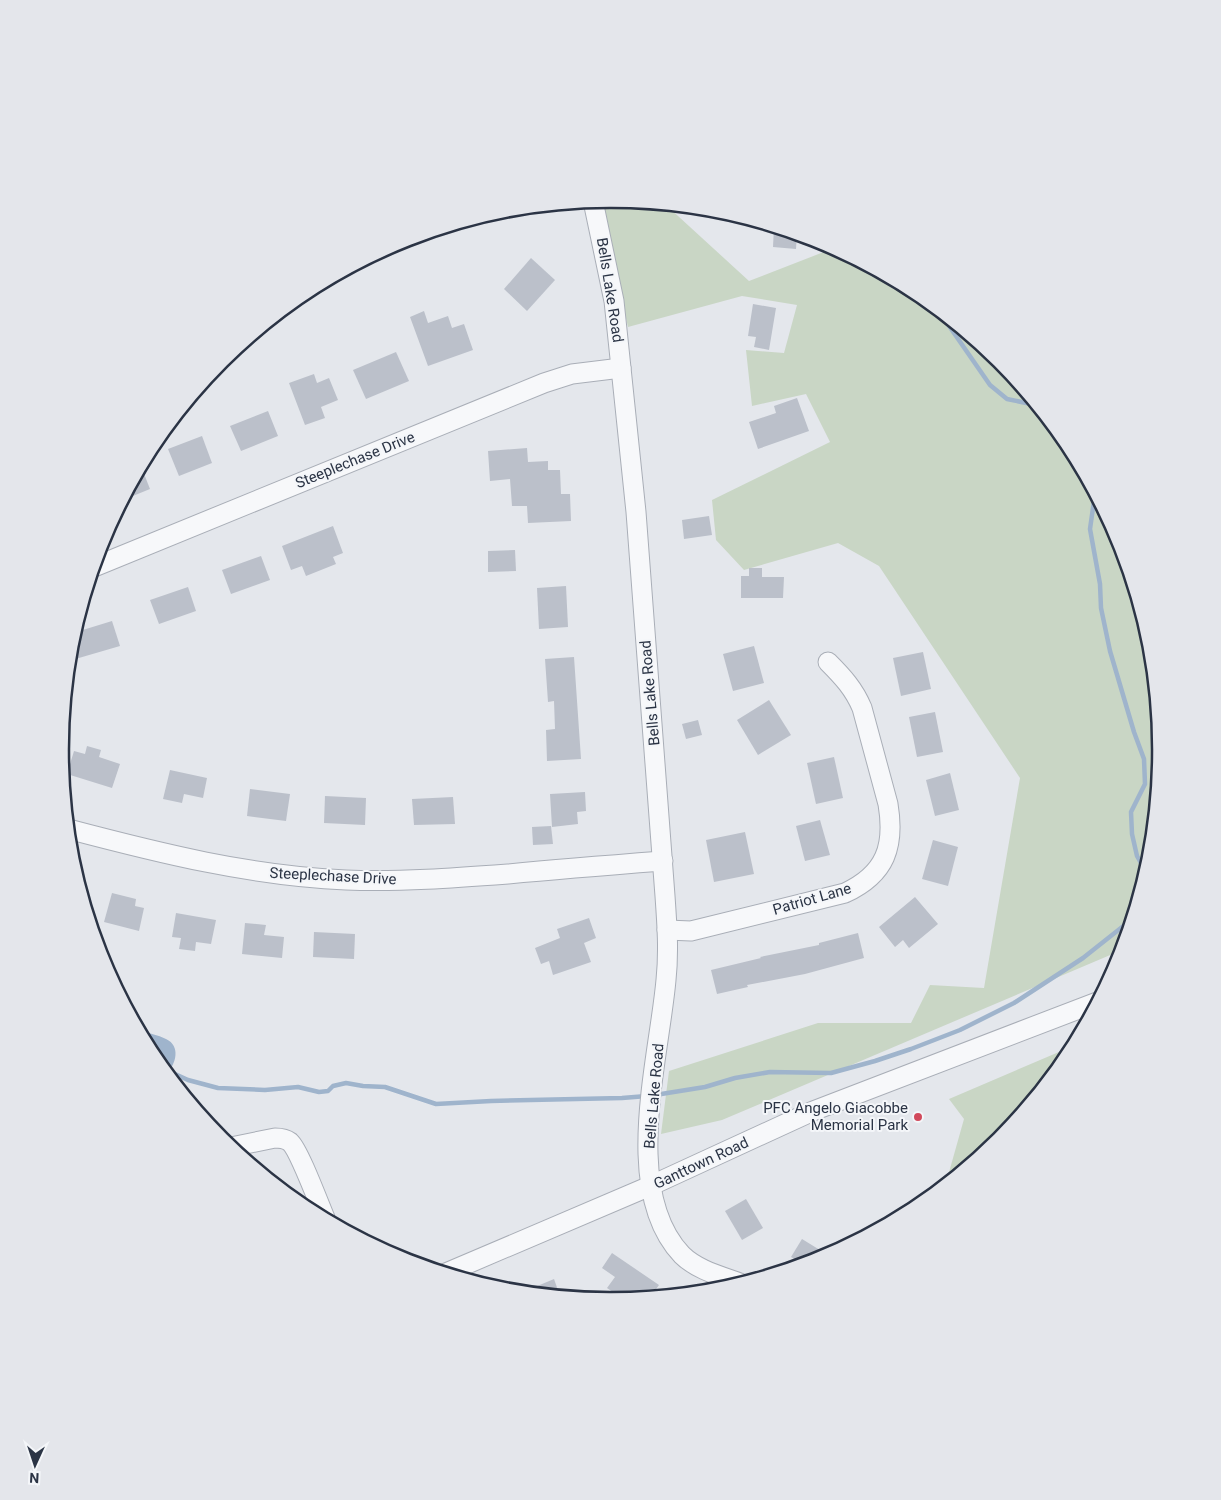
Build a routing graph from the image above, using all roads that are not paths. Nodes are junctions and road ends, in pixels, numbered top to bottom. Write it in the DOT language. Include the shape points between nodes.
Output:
graph roads {
  1 [pos="595,208"];
  2 [pos="621,368"];
  3 [pos="103,562"];
  4 [pos="828,662"];
  5 [pos="75,831"];
  6 [pos="662,861"];
  7 [pos="667,930"];
  8 [pos="1088,1005"];
  9 [pos="240,1145"];
  10 [pos="650,1186"];
  11 [pos="320,1206"];
  12 [pos="456,1269"];
  13 [pos="728,1278"];
  1 -- 2 [label="street, Bells Lake Road" via="614,301"];
  2 -- 3 [label="street, Steeplechase Drive" via="572,374 544,383"];
  2 -- 6 [label="street, Bells Lake Road" via="636,512"];
  4 -- 7 [label="street, Patriot Lane" via="847,681 862,708 889,811 886,857 866,881 845,893 691,931"];
  5 -- 6 [label="street, Steeplechase Drive" via="239,869 344,880 462,877"];
  6 -- 7 [label="street, Bells Lake Road"];
  7 -- 10 [label="street, Bells Lake Road" via="666,979 650,1108"];
  8 -- 10 [label="street, Ganttown Road" via="813,1111"];
  9 -- 11 [label="street" via="275,1138 290,1142"];
  10 -- 12 [label="street, Ganttown Road"];
  10 -- 13 [label="street, Bells Lake Road" via="657,1213 670,1241 696,1266"];
}
